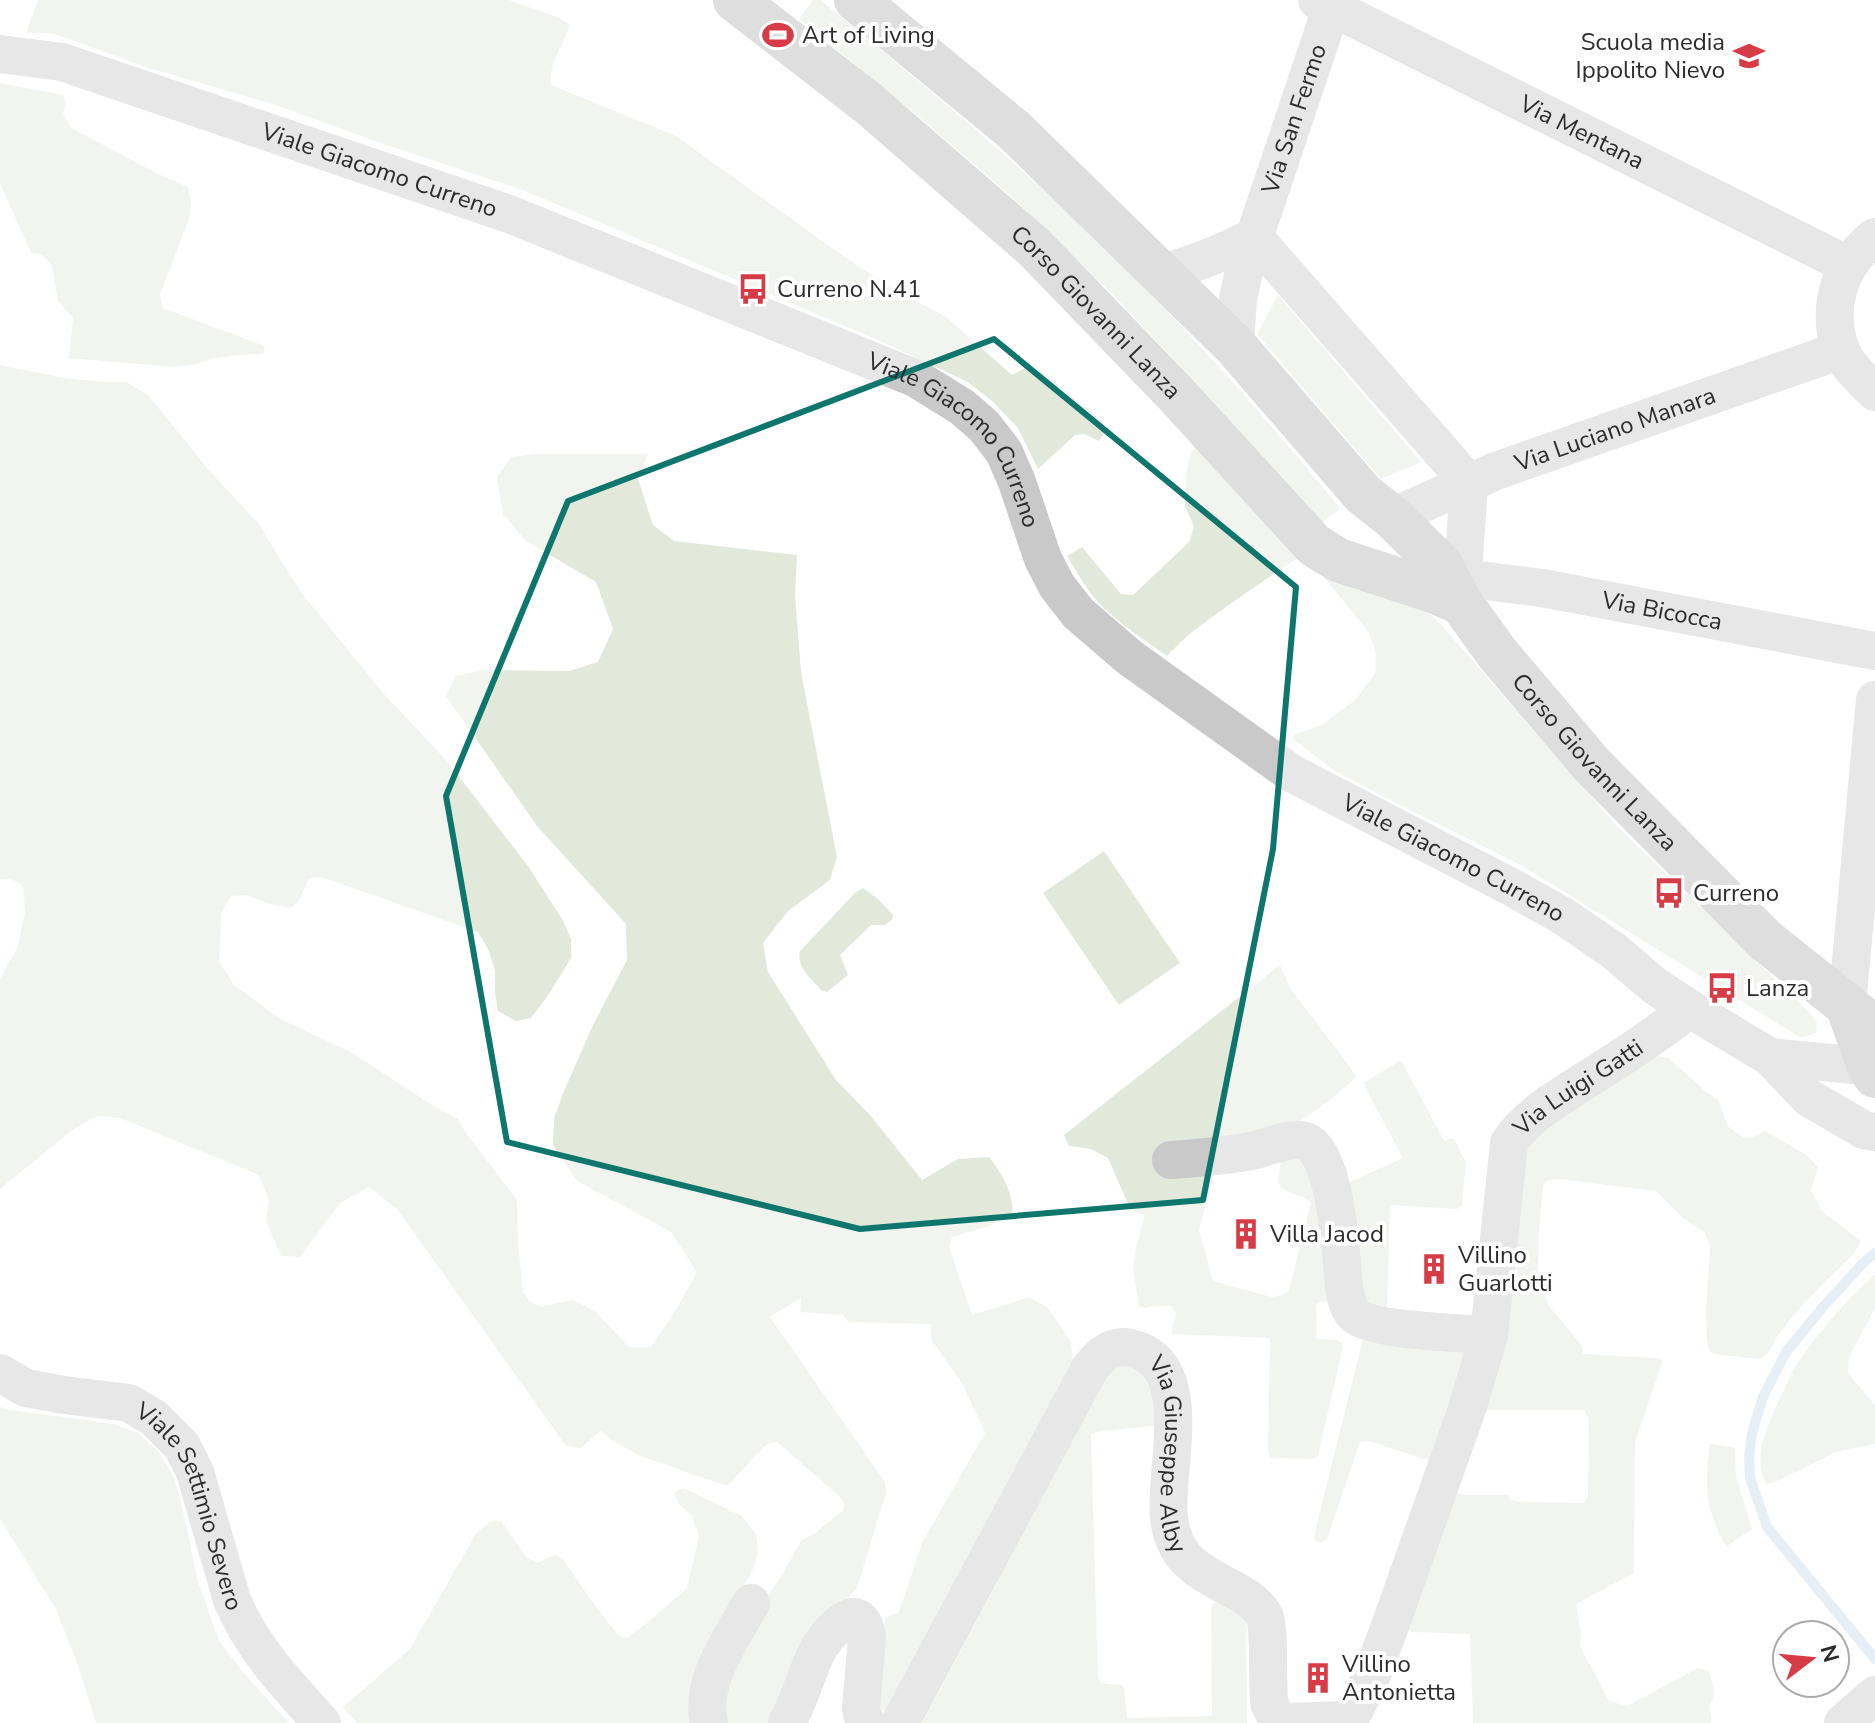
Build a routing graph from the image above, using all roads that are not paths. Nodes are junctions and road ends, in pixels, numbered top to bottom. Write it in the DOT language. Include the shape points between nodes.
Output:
graph roads {
  1 [pos="856,0"];
  2 [pos="1328,2"];
  3 [pos="750,4"];
  4 [pos="0,54"];
  5 [pos="1254,237"];
  6 [pos="1875,237"];
  7 [pos="1848,265"];
  8 [pos="1161,273"];
  9 [pos="1235,346"];
  10 [pos="1841,350"];
  11 [pos="1875,392"];
  12 [pos="1469,483"];
  13 [pos="1392,517"];
  14 [pos="1457,586"];
  15 [pos="1875,651"];
  16 [pos="1875,700"];
  17 [pos="1690,1009"];
  18 [pos="1869,1038"];
  19 [pos="1770,1057"];
  20 [pos="1875,1132"];
  21 [pos="1171,1160"];
  22 [pos="1489,1335"];
  23 [pos="0,1373"];
  24 [pos="751,1603"];
  25 [pos="1875,1695"];
  26 [pos="1349,1722"];
  27 [pos="322,1723"];
  28 [pos="709,1723"];
  29 [pos="787,1723"];
  30 [pos="867,1723"];
  31 [pos="900,1723"];
  32 [pos="1843,1723"];
  1 -- 8 [label="street, Corso Giovanni Lanza" via="1014,130"];
  2 -- 5 [label="street, Via San Fermo"];
  2 -- 7 [label="street, Via Mentana"];
  3 -- 14 [label="street, Corso Giovanni Lanza" via="1035,248 1314,545 1338,560 1433,591"];
  4 -- 17 [label="street, Viale Giacomo Curreno" via="62,62 509,214 917,379 962,407 1004,452 1057,586 1078,613 1129,657 1291,773 1563,916"];
  5 -- 8 [label="street"];
  5 -- 9 [label="street, Via San Fermo" via="1238,299"];
  5 -- 12 [label="street"];
  6 -- 7 [label="street"];
  7 -- 10 [label="street" via="1836,292 1834,316"];
  8 -- 9 [label="street, Corso Giovanni Lanza"];
  9 -- 13 [label="street, Corso Giovanni Lanza" via="1363,494"];
  10 -- 11 [label="street"];
  10 -- 12 [label="street, Via Luciano Manara"];
  12 -- 13 [label="street, Via Luciano Manara"];
  12 -- 14 [label="street"];
  13 -- 14 [label="street, Corso Giovanni Lanza"];
  14 -- 15 [label="street, Via Bicocca" via="1542,588"];
  14 -- 18 [label="street, Corso Giovanni Lanza" via="1497,653 1620,796"];
  16 -- 18 [label="street"];
  17 -- 19 [label="street, Viale Giacomo Curreno"];
  17 -- 22 [label="street, Via Luigi Gatti" via="1531,1118 1513,1136"];
  18 -- 19 [label="street, Viale Giacomo Curreno"];
  19 -- 20 [label="street, Viale Giacomo Curreno" via="1809,1098"];
  21 -- 22 [label="street" via="1302,1140 1313,1145 1332,1188 1351,1312 1380,1325"];
  22 -- 26 [label="street, Via Luigi Gatti" via="1389,1629"];
  23 -- 27 [label="street, Viale Settimio Severo" via="26,1388 129,1403 154,1418 182,1446 200,1486 237,1612 270,1665"];
  24 -- 28 [label="street" via="716,1669 707,1702"];
  25 -- 32 [label="street"];
  26 -- 31 [label="street, Via Giuseppe Alby" via="1284,1722 1273,1713 1266,1620 1259,1607 1195,1567 1174,1539 1168,1500 1174,1431 1164,1373 1141,1352 1120,1348 1108,1351 1090,1368"];
  29 -- 30 [label="street" via="818,1650 841,1623 855,1617 866,1628 861,1708"];
}
